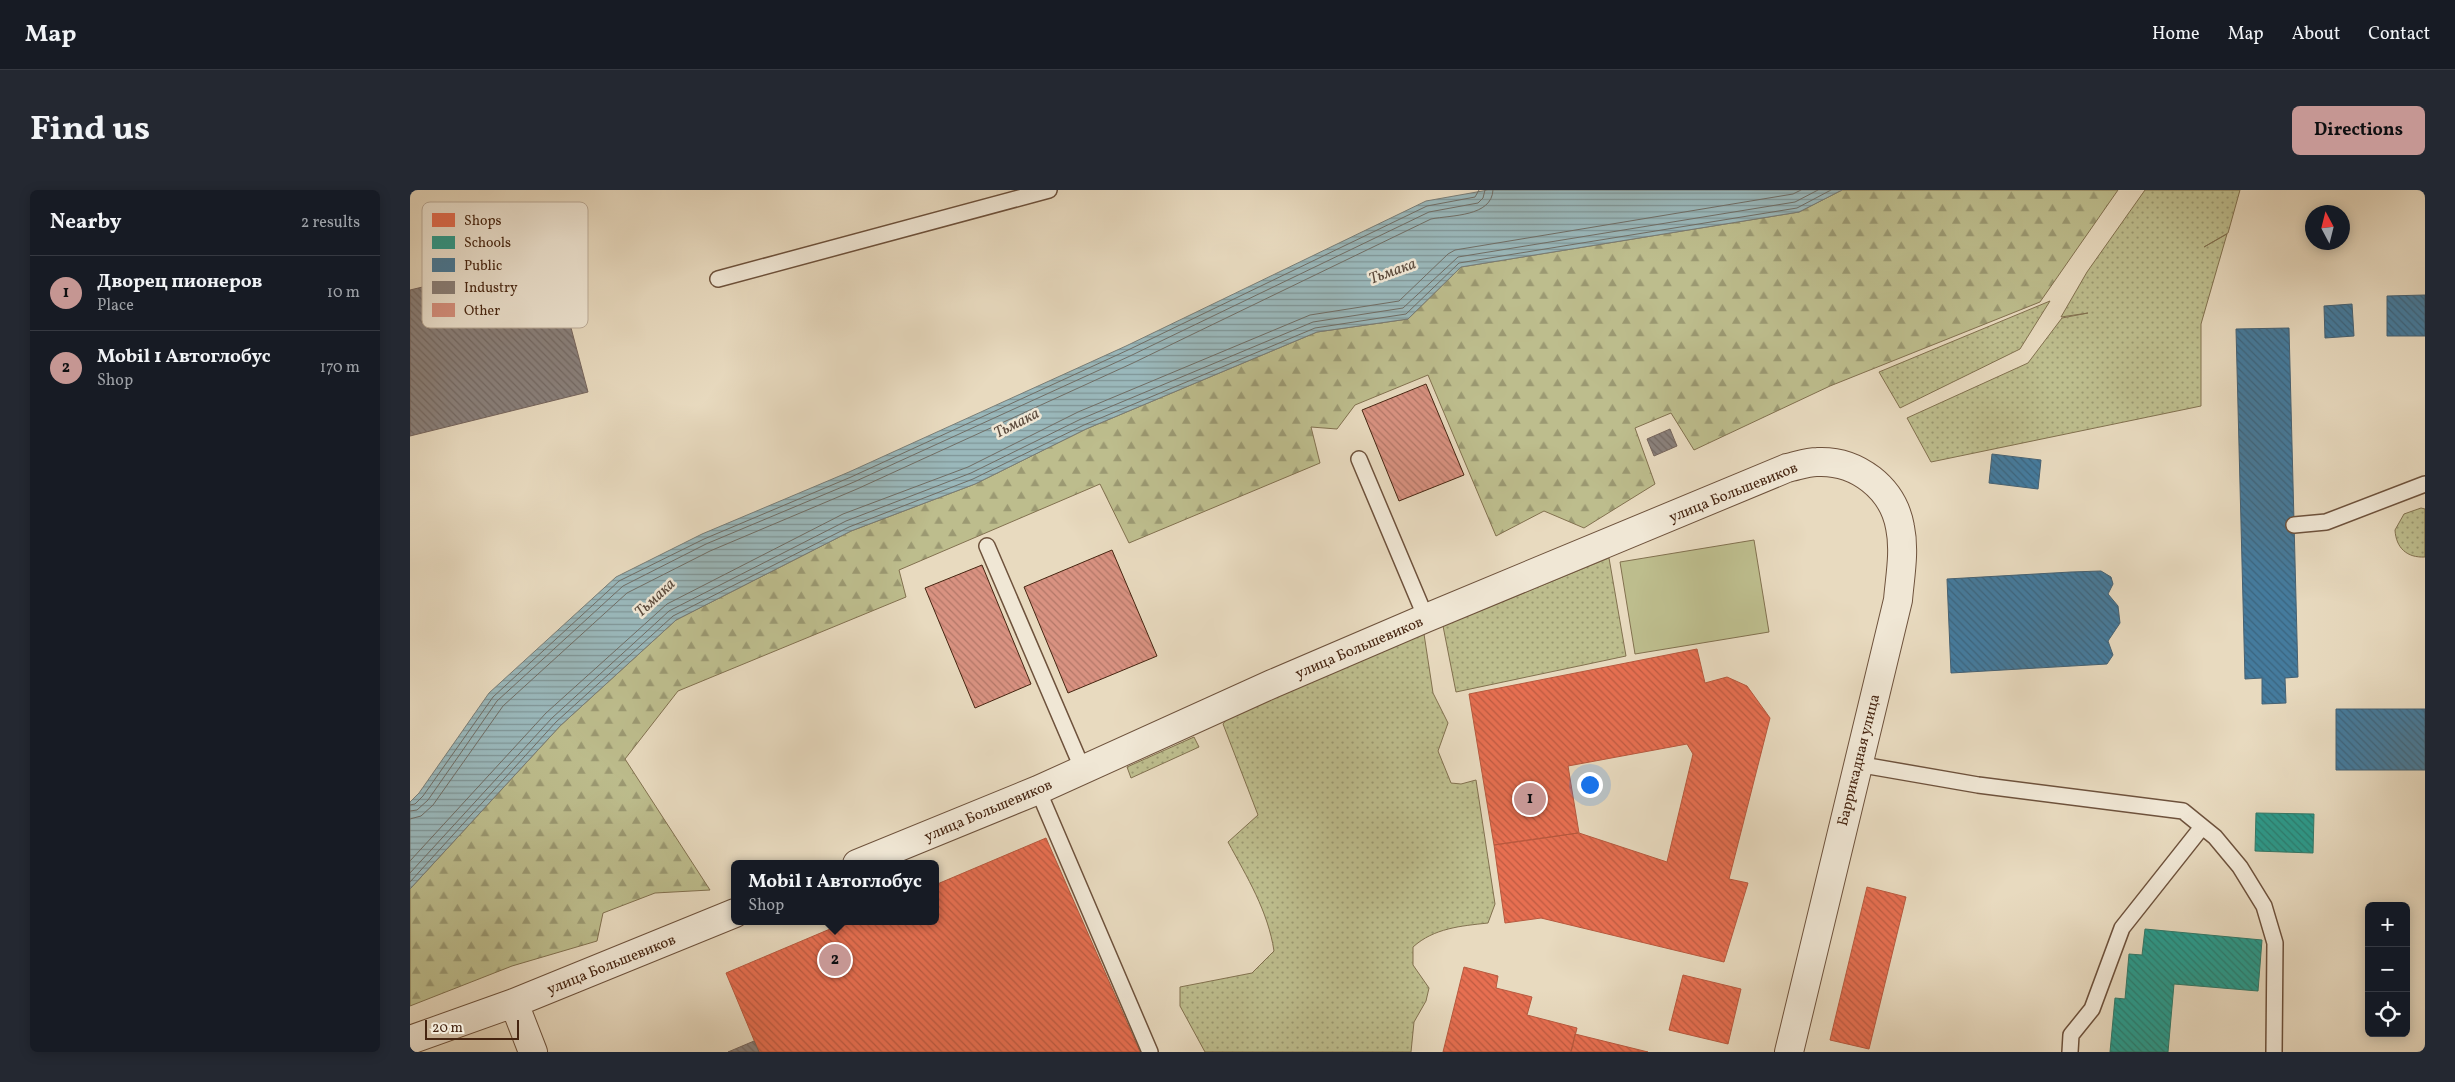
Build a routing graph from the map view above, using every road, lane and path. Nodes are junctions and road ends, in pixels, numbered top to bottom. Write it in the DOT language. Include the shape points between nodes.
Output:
graph roads {
  1 [pos="1049,190"];
  2 [pos="718,279"];
  3 [pos="1359,459"];
  4 [pos="1867,476"];
  5 [pos="2425,484"];
  6 [pos="2294,525"];
  7 [pos="987,546"];
  8 [pos="1426,618"];
  9 [pos="1857,764"];
  10 [pos="1083,770"];
  11 [pos="1038,790"];
  12 [pos="2202,827"];
  13 [pos="867,860"];
  14 [pos="731,916"];
  15 [pos="514,1003"];
  16 [pos="410,1040"];
  17 [pos="533,1052"];
  18 [pos="1150,1052"];
  19 [pos="1789,1052"];
  20 [pos="2070,1052"];
  21 [pos="2274,1052"];
  1 -- 2 [label="lane"];
  3 -- 8 [label="lane"];
  4 -- 8 [label="street, улица Большевиков" via="1842,464 1824,462 1787,468"];
  4 -- 9 [label="street, Баррикадная улица" via="1881,488 1896,510 1902,537 1898,600"];
  5 -- 6 [label="lane" via="2326,522"];
  7 -- 10 [label="lane"];
  8 -- 10 [label="street, улица Большевиков"];
  9 -- 12 [label="lane" via="1978,785 2183,811"];
  9 -- 19 [label="street, Баррикадная улица"];
  10 -- 11 [label="street, улица Большевиков"];
  11 -- 13 [label="street, улица Большевиков"];
  11 -- 18 [label="lane"];
  12 -- 20 [label="lane" via="2122,928 2092,1009 2071,1035"];
  12 -- 21 [label="lane" via="2215,837 2240,867 2264,906 2276,943"];
  14 -- 15 [label="street, улица Большевиков"];
  15 -- 16 [label="street, улица Большевиков"];
  15 -- 17 [label="street"];
}
